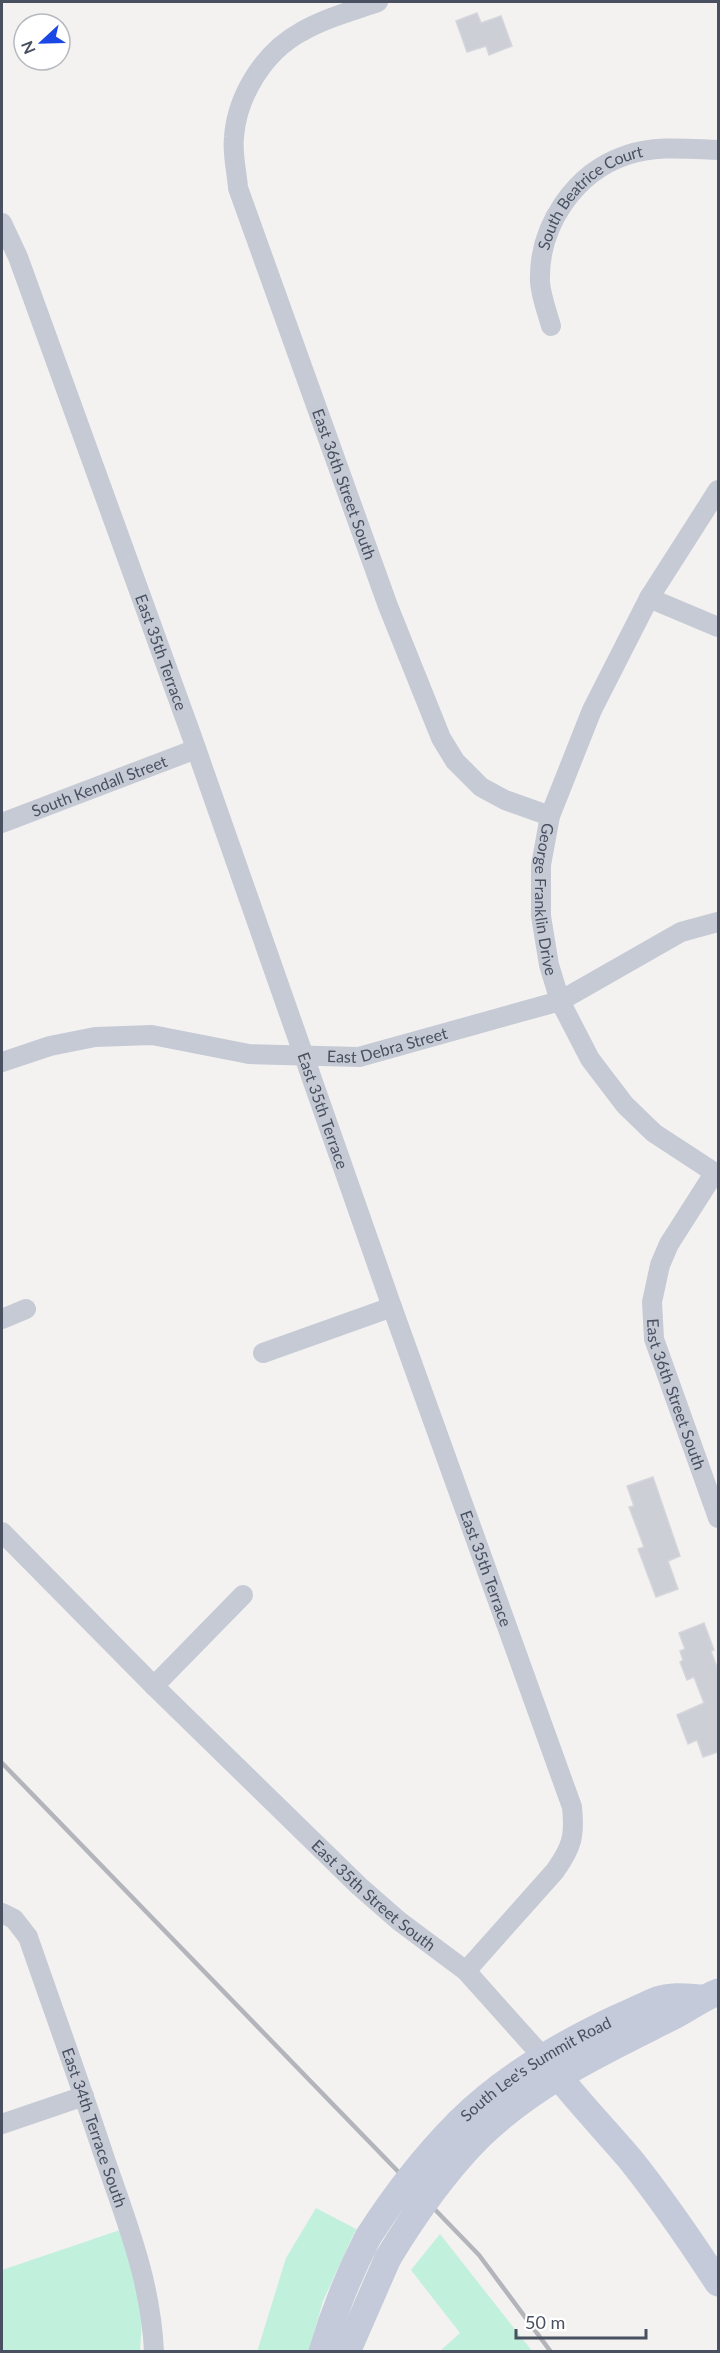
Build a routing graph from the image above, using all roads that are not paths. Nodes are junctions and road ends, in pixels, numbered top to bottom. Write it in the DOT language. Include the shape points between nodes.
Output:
graph roads {
  1 [pos="378,2"];
  2 [pos="718,150"];
  3 [pos="2,223"];
  4 [pos="551,326"];
  5 [pos="718,490"];
  6 [pos="649,598"];
  7 [pos="718,627"];
  8 [pos="196,750"];
  9 [pos="550,816"];
  10 [pos="2,823"];
  11 [pos="718,922"];
  12 [pos="560,1001"];
  13 [pos="304,1057"];
  14 [pos="2,1062"];
  15 [pos="717,1173"];
  16 [pos="392,1307"];
  17 [pos="26,1310"];
  18 [pos="2,1318"];
  19 [pos="263,1353"];
  20 [pos="718,1518"];
  21 [pos="2,1532"];
  22 [pos="243,1595"];
  23 [pos="154,1686"];
  24 [pos="4,1914"];
  25 [pos="466,1971"];
  26 [pos="710,1995"];
  27 [pos="551,2067"];
  28 [pos="84,2096"];
  29 [pos="2,2124"];
  30 [pos="467,2131"];
  31 [pos="718,2283"];
  32 [pos="154,2352"];
  33 [pos="322,2352"];
  34 [pos="348,2352"];
  1 -- 9 [label="street, East 36th Street South" via="299,33 276,50 254,77 241,103 233,138 238,188 388,606 441,738 455,761 481,787"];
  2 -- 4 [label="street, South Beatrice Court" via="662,148 628,154 596,169 564,200 545,238 540,282"];
  3 -- 8 [label="street, East 35th Terrace" via="18,257"];
  5 -- 6 [label="street, George Franklin Drive"];
  6 -- 7 [label="street"];
  6 -- 9 [label="street, George Franklin Drive" via="592,710"];
  8 -- 10 [label="street, South Kendall Street"];
  8 -- 13 [label="street, East 35th Terrace"];
  9 -- 12 [label="street, George Franklin Drive" via="541,865 541,916"];
  11 -- 12 [label="street, East Debra Street" via="681,932"];
  12 -- 13 [label="street, East Debra Street" via="359,1057"];
  12 -- 15 [label="street, George Franklin Drive" via="590,1059 625,1105 654,1133"];
  13 -- 14 [label="street, East Debra Street" via="249,1054 152,1035 95,1037"];
  13 -- 16 [label="street, East 35th Terrace"];
  15 -- 20 [label="street, East 36th Street South" via="669,1244 652,1302 654,1339"];
  16 -- 19 [label="street"];
  16 -- 25 [label="street, East 35th Terrace" via="572,1807 574,1830 565,1857"];
  17 -- 18 [label="street"];
  21 -- 23 [label="street, East 35th Street South"];
  22 -- 23 [label="street"];
  23 -- 25 [label="street, East 35th Street South" via="359,1886"];
  24 -- 28 [label="street, East 34th Terrace South" via="14,1919 28,1937"];
  25 -- 27 [label="street, East 35th Street South"];
  26 -- 27 [label="main road, South Lee's Summit Road" via="658,2000 597,2027"];
  27 -- 30 [label="main road, South Lee's Summit Road" via="489,2094"];
  27 -- 31 [label="main road, East 35th Street South" via="674,2216"];
  28 -- 29 [label="street"];
  28 -- 32 [label="street, East 34th Terrace South" via="138,2252 153,2322"];
  30 -- 33 [label="main road, South Lee's Summit Road, bridge" via="406,2181 392,2199 348,2276"];
  30 -- 34 [label="main road, South Lee's Summit Road, bridge" via="456,2160 416,2211 388,2258"];
}
